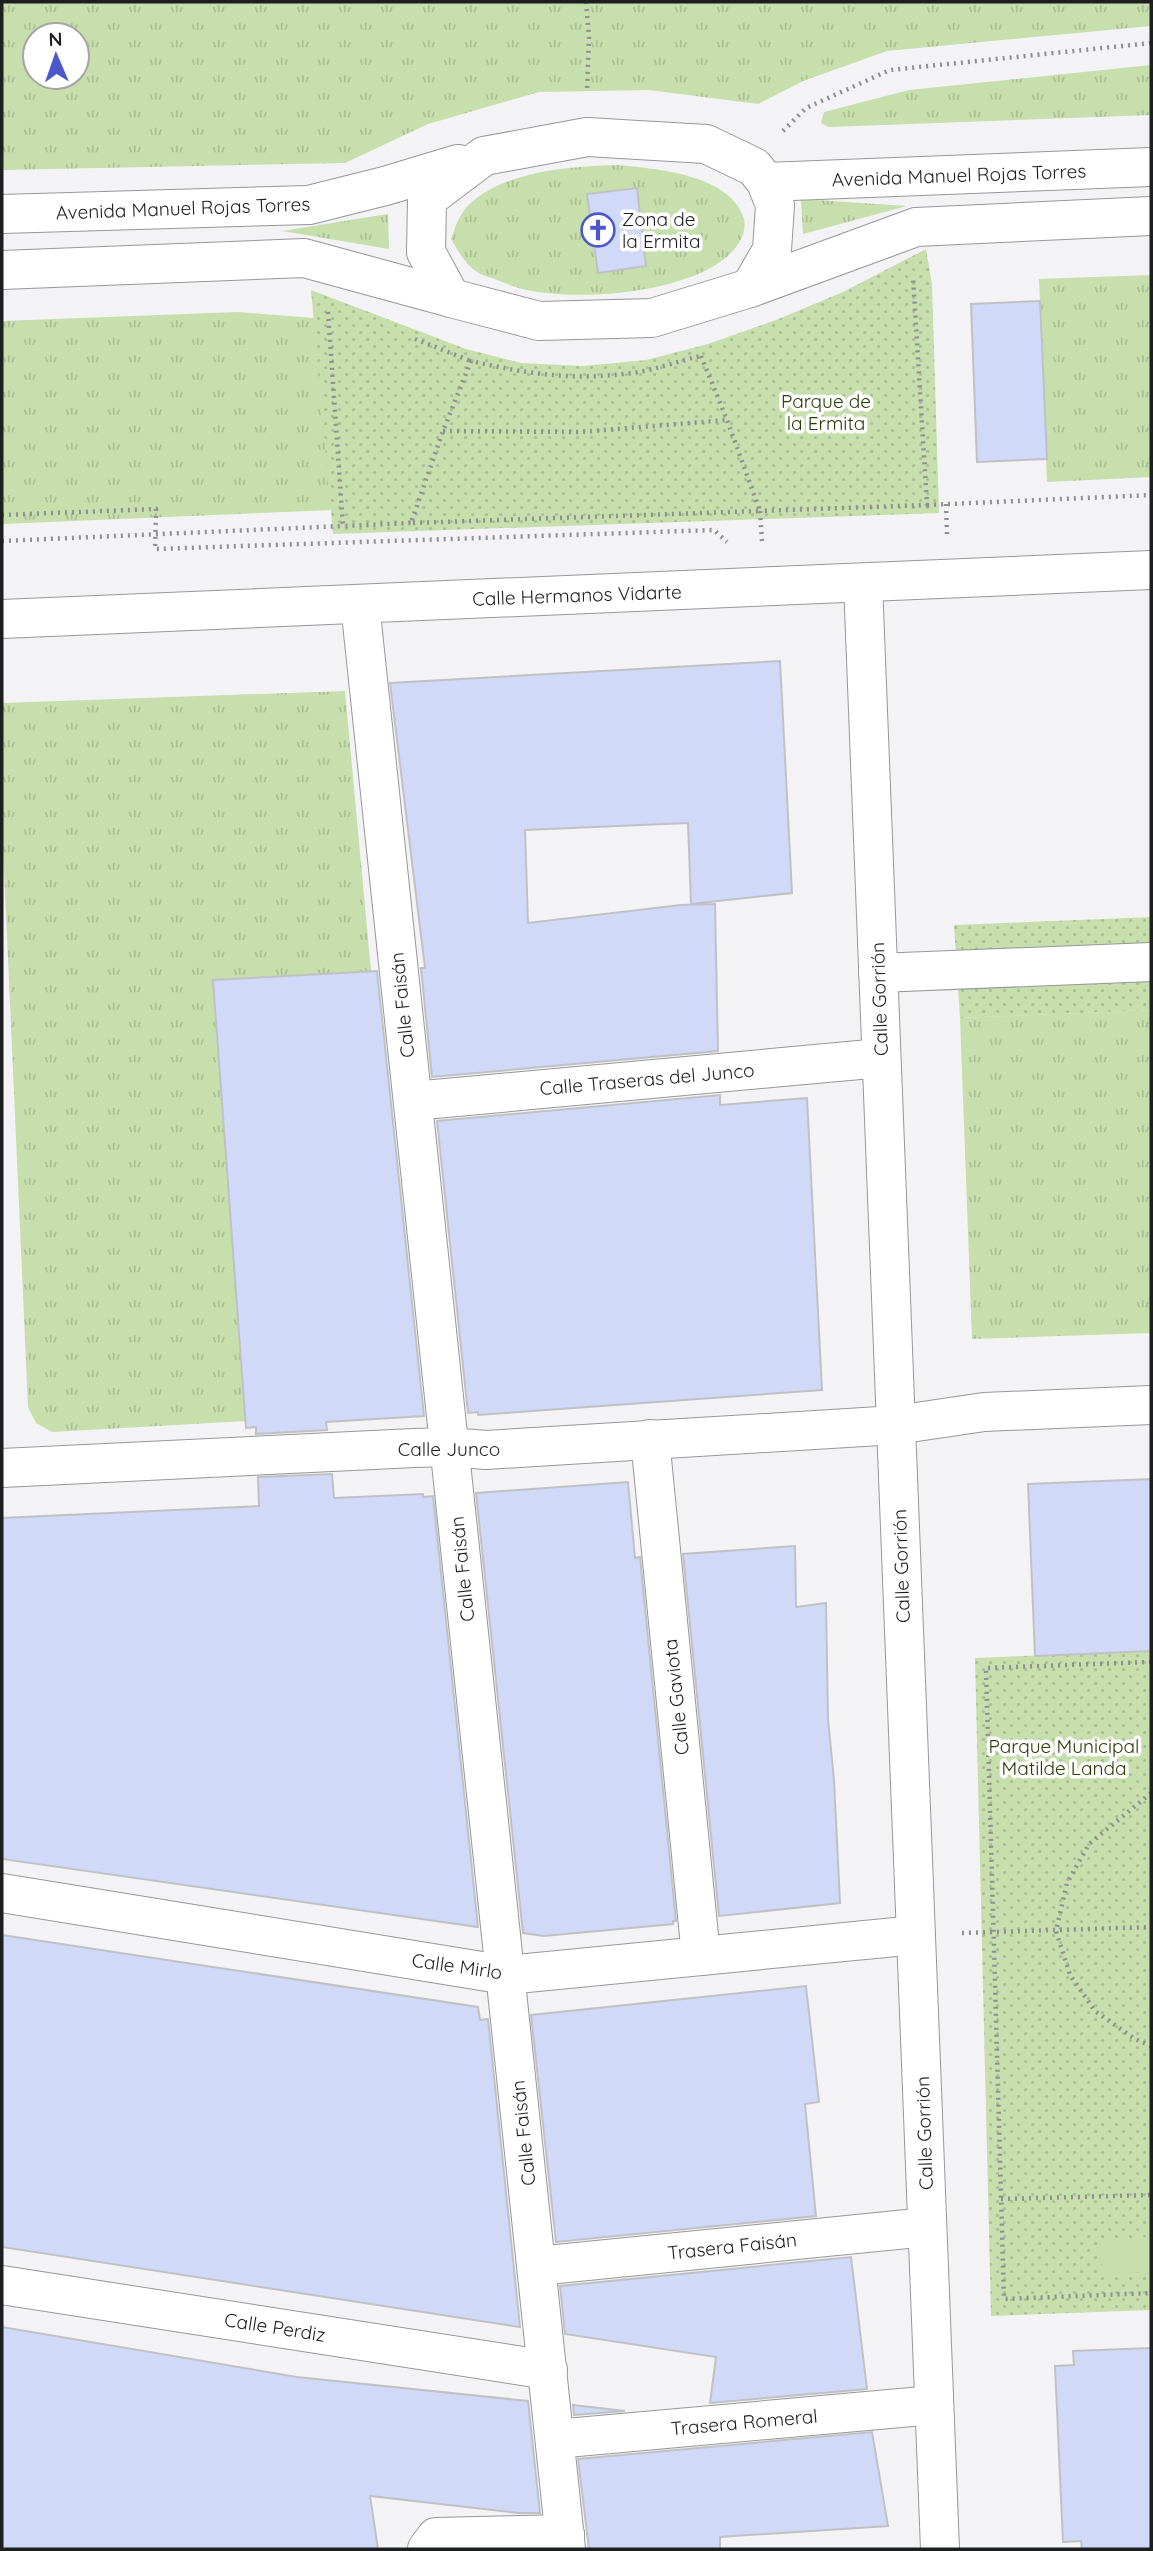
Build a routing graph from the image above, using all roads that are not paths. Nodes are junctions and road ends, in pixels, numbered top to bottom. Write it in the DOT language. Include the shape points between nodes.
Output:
graph roads {
  1 [pos="484,156"];
  2 [pos="1151,167"];
  3 [pos="760,175"];
  4 [pos="2,214"];
  5 [pos="1151,216"];
  6 [pos="2,270"];
  7 [pos="751,288"];
  8 [pos="451,298"];
  9 [pos="1151,570"];
  10 [pos="863,583"];
  11 [pos="359,604"];
  12 [pos="2,619"];
  13 [pos="1151,961"];
  14 [pos="878,973"];
  15 [pos="881,1058"];
  16 [pos="413,1101"];
  17 [pos="1151,1405"];
  18 [pos="896,1425"];
  19 [pos="650,1439"];
  20 [pos="449,1447"];
  21 [pos="2,1468"];
  22 [pos="2,1893"];
  23 [pos="916,1935"];
  24 [pos="701,1956"];
  25 [pos="506,1975"];
  26 [pos="927,2227"];
  27 [pos="537,2266"];
  28 [pos="2,2285"];
  29 [pos="548,2370"];
  30 [pos="934,2405"];
  31 [pos="555,2439"];
  32 [pos="566,2541"];
  33 [pos="427,2549"];
  34 [pos="940,2549"];
  1 -- 3 [label="street, Avenida Manuel Rojas Torres" via="587,137 706,144"];
  1 -- 4 [label="street, Avenida Manuel Rojas Torres" via="309,205"];
  1 -- 8 [label="street" via="427,199 426,252"];
  2 -- 3 [label="street, Avenida Manuel Rojas Torres"];
  3 -- 7 [label="street" via="775,205 772,250"];
  5 -- 7 [label="street" via="916,227"];
  6 -- 8 [label="street" via="303,258"];
  7 -- 8 [label="street" via="639,318 539,321"];
  9 -- 10 [label="street, Calle Hermanos Vidarte"];
  10 -- 11 [label="street, Calle Hermanos Vidarte"];
  10 -- 14 [label="street, Calle Gorrión"];
  11 -- 12 [label="street, Calle Hermanos Vidarte"];
  11 -- 16 [label="street, Calle Faisán"];
  13 -- 14 [label="street"];
  14 -- 15 [label="street, Calle Gorrión"];
  15 -- 16 [label="street, Calle Traseras del Junco"];
  15 -- 18 [label="street, Calle Gorrión"];
  16 -- 20 [label="street, Calle Faisán"];
  17 -- 18 [label="street, Calle Junco" via="984,1412"];
  18 -- 19 [label="street, Calle Junco"];
  18 -- 23 [label="street, Calle Gorrión"];
  19 -- 20 [label="street, Calle Junco" via="486,1450"];
  19 -- 24 [label="street, Calle Gaviota"];
  20 -- 21 [label="street, Calle Junco"];
  20 -- 25 [label="street, Calle Faisán"];
  22 -- 25 [label="street, Calle Mirlo"];
  23 -- 24 [label="street, Calle Mirlo"];
  23 -- 26 [label="street, Calle Gorrión"];
  24 -- 25 [label="street, Calle Mirlo"];
  25 -- 27 [label="street, Calle Faisán"];
  26 -- 27 [label="street, Trasera Faisán"];
  26 -- 30 [label="street, Calle Gorrión"];
  27 -- 29 [label="street, Calle Faisán"];
  28 -- 29 [label="street, Calle Perdiz"];
  29 -- 31 [label="street, Calle Faisán"];
  30 -- 31 [label="street, Trasera Romeral"];
  30 -- 34 [label="street, Calle Gorrión"];
  31 -- 32 [label="street, Calle Faisán"];
  32 -- 33 [label="street, Calle Faisán" via="436,2536"];
}
